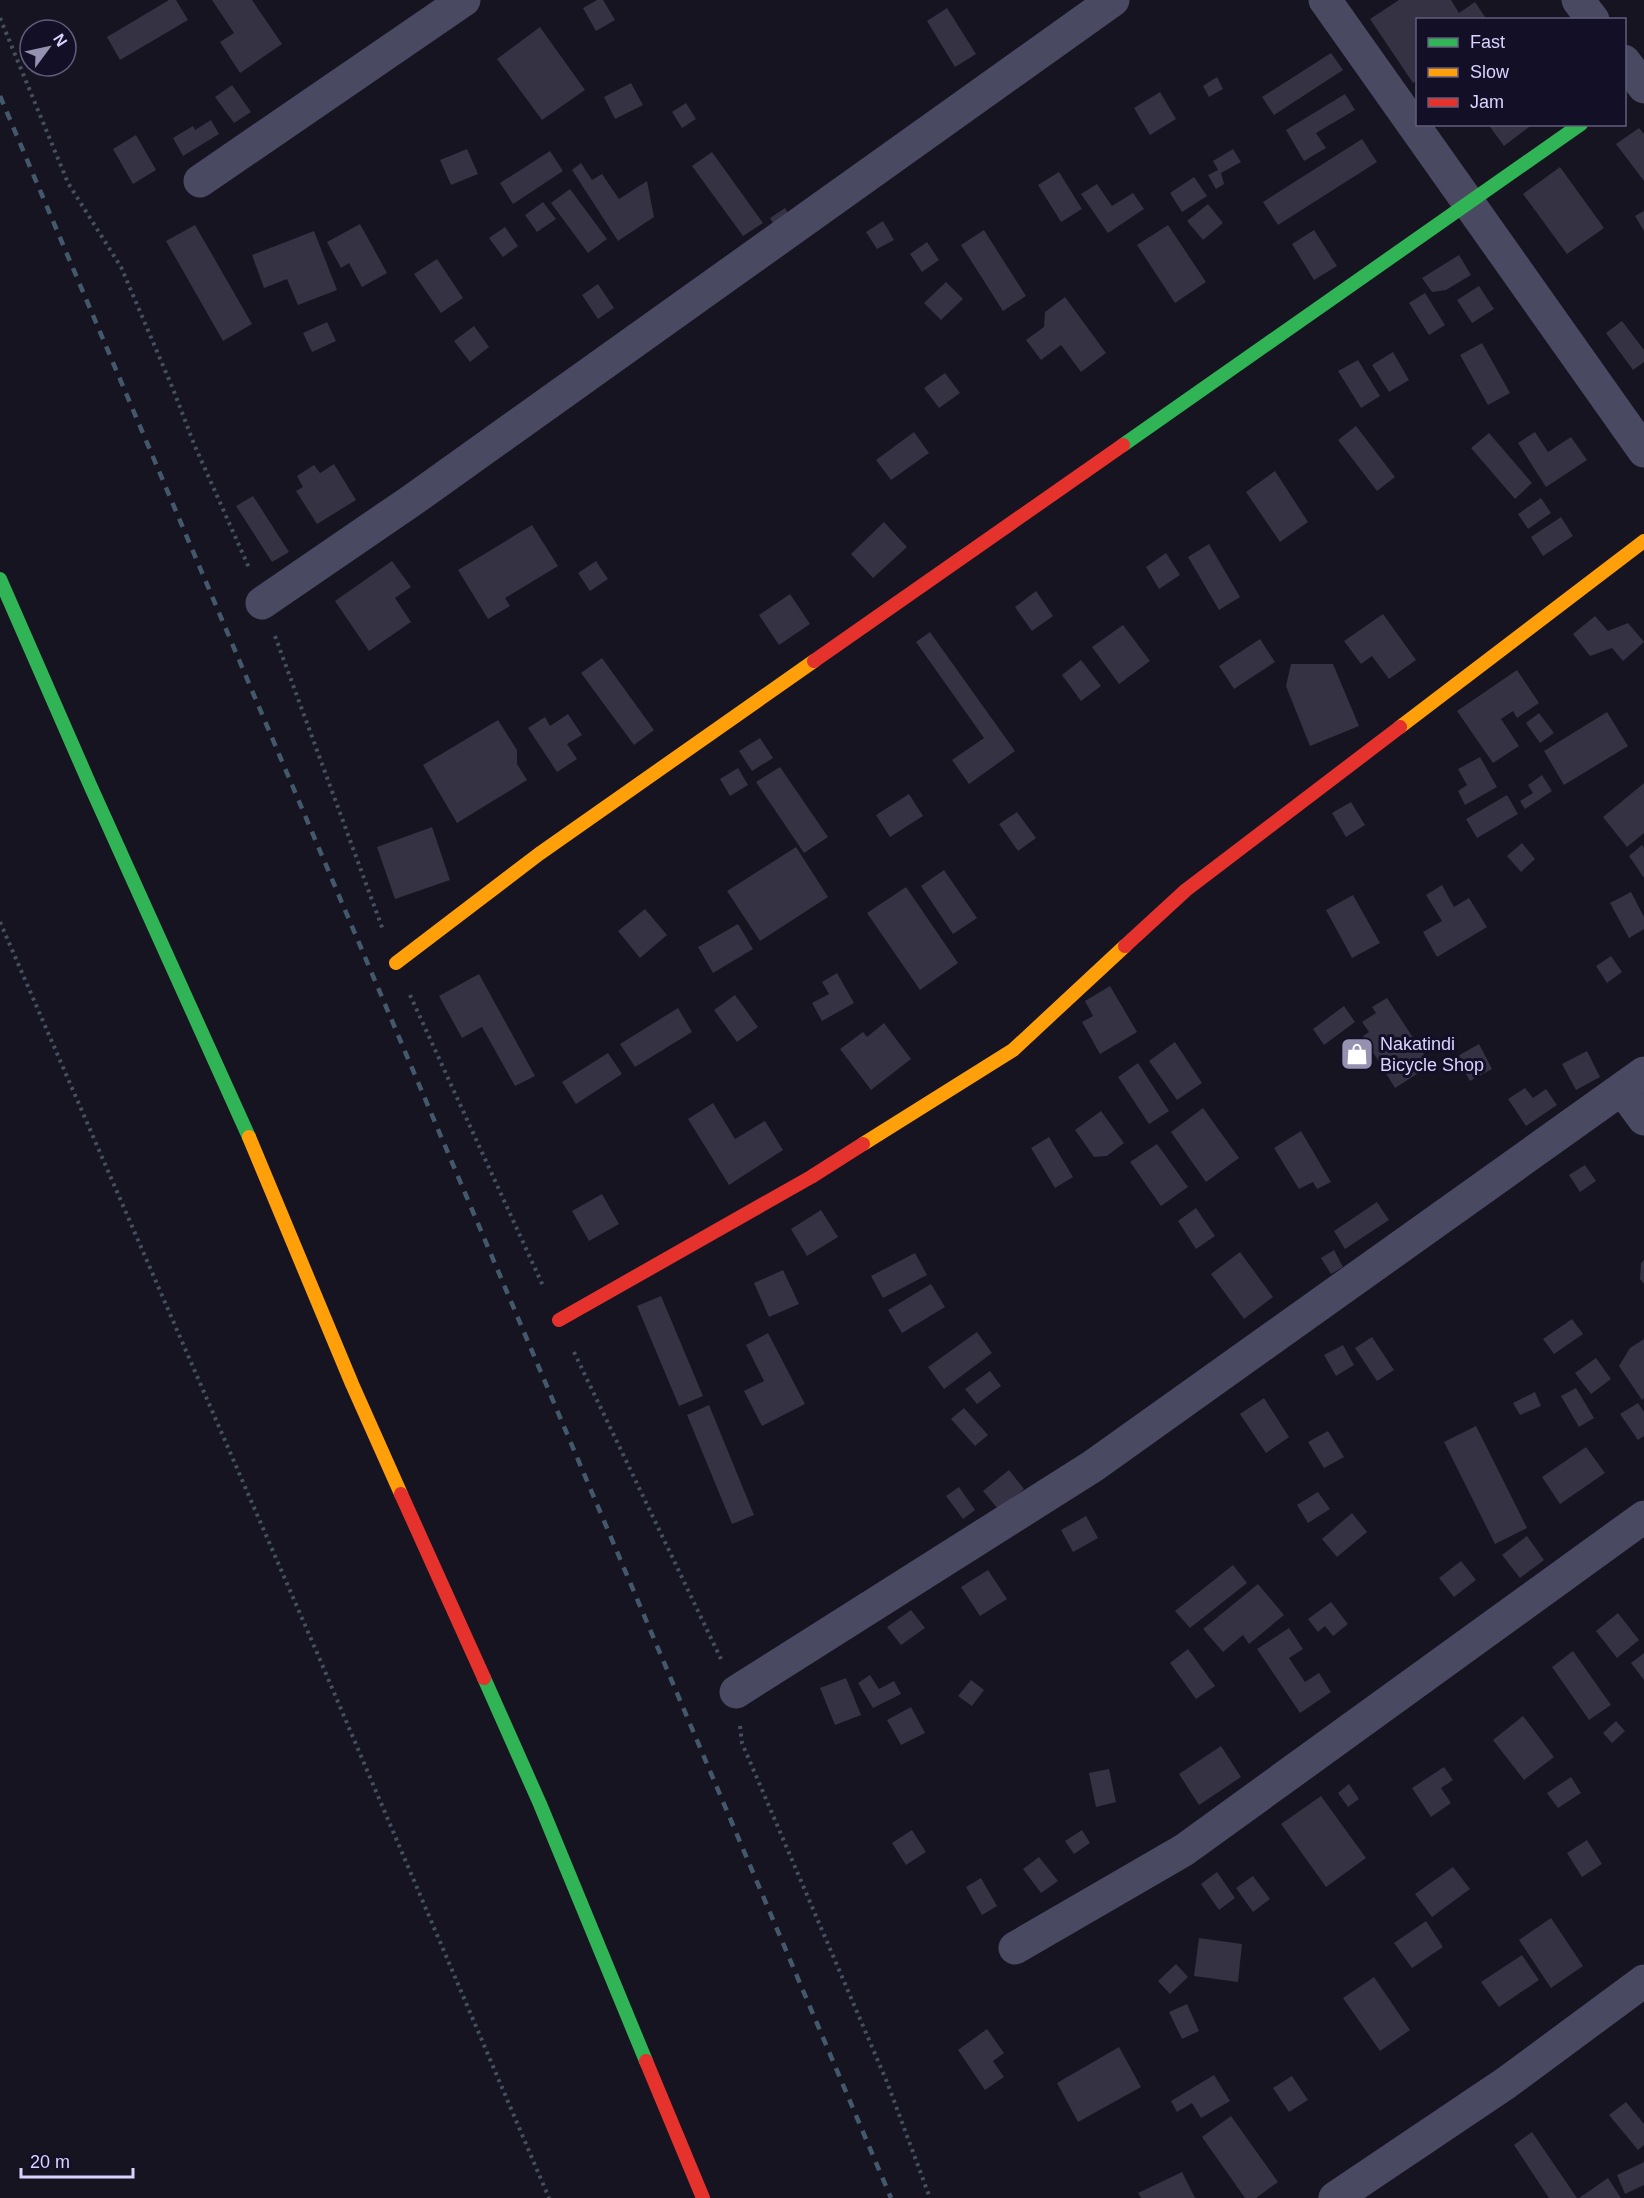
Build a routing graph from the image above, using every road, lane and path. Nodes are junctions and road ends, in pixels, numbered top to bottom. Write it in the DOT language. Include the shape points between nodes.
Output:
graph roads {
  1 [pos="465,0"];
  2 [pos="1113,0"];
  3 [pos="1325,0"];
  4 [pos="1578,0"];
  5 [pos="0,18"];
  6 [pos="1592,18"];
  7 [pos="1578,126"];
  8 [pos="200,181"];
  9 [pos="1468,205"];
  10 [pos="1644,451"];
  11 [pos="1644,541"];
  12 [pos="0,579"];
  13 [pos="262,603"];
  14 [pos="0,922"];
  15 [pos="396,963"];
  16 [pos="1633,1081"];
  17 [pos="1644,1119"];
  18 [pos="559,1320"];
  19 [pos="1644,1517"];
  20 [pos="736,1692"];
  21 [pos="1015,1948"];
  22 [pos="1644,1981"];
  23 [pos="549,2198"];
  24 [pos="703,2198"];
  25 [pos="930,2198"];
  26 [pos="1335,2198"];
  1 -- 8 [label="street"];
  2 -- 13 [label="street" via="431,487"];
  3 -- 9 [label="street"];
  4 -- 6 [label="street"];
  5 -- 13 [label="path" via="68,183 121,267"];
  7 -- 9 [label="street"];
  9 -- 10 [label="street"];
  9 -- 15 [label="street" via="539,854"];
  11 -- 18 [label="street" via="1186,890 1013,1050 811,1177"];
  12 -- 24 [label="street" via="257,1154 352,1384 540,1804"];
  13 -- 15 [label="path"];
  14 -- 23 [label="path" via="314,1644"];
  15 -- 18 [label="path"];
  16 -- 17 [label="street"];
  16 -- 20 [label="street" via="1094,1467"];
  18 -- 20 [label="path"];
  19 -- 21 [label="street" via="1184,1850"];
  20 -- 25 [label="path" via="742,1743 887,2082"];
  22 -- 26 [label="street" via="1506,2083"];
}
